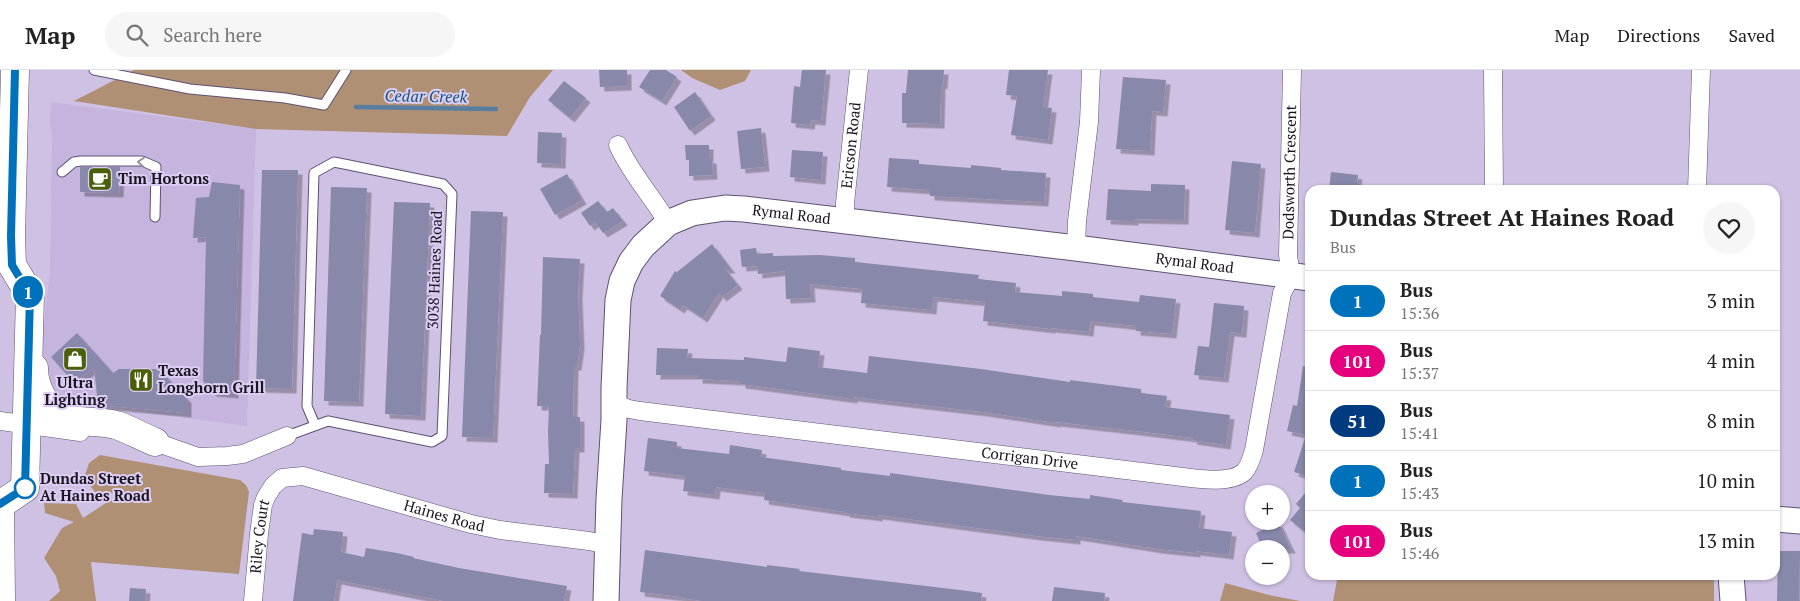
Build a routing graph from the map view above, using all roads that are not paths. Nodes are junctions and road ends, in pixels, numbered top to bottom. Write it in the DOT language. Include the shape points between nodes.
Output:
graph roads {
  1 [pos="15,70"];
  2 [pos="94,70"];
  3 [pos="346,70"];
  4 [pos="859,70"];
  5 [pos="1091,70"];
  6 [pos="1292,70"];
  7 [pos="1493,70"];
  8 [pos="1700,70"];
  9 [pos="618,145"];
  10 [pos="62,172"];
  11 [pos="6,180"];
  12 [pos="1494,185"];
  13 [pos="1697,185"];
  14 [pos="155,217"];
  15 [pos="845,221"];
  16 [pos="668,223"];
  17 [pos="1076,248"];
  18 [pos="6,273"];
  19 [pos="1300,277"];
  20 [pos="29,341"];
  21 [pos="614,403"];
  22 [pos="13,423"];
  23 [pos="315,426"];
  24 [pos="287,436"];
  25 [pos="155,442"];
  26 [pos="282,478"];
  27 [pos="0,505"];
  28 [pos="1780,519"];
  29 [pos="1800,521"];
  30 [pos="608,545"];
  31 [pos="1732,580"];
  32 [pos="1,601"];
  33 [pos="253,601"];
  34 [pos="606,601"];
  35 [pos="1733,601"];
  1 -- 11 [label="main road"];
  2 -- 3 [label="lane" via="190,89 324,105"];
  4 -- 15 [label="street, Ericson Road"];
  5 -- 17 [label="street"];
  6 -- 19 [label="street, Dodsworth Crescent" via="1288,237"];
  7 -- 12 [label="street"];
  8 -- 13 [label="street"];
  9 -- 16 [label="street" via="627,165"];
  14 -- 10 [label="lane, one-way" via="156,167 149,163 81,160"];
  11 -- 18 [label="main road" via="11,236"];
  15 -- 16 [label="street, Rymal Road" via="725,208 692,213"];
  15 -- 17 [label="street, Rymal Road"];
  16 -- 21 [label="street, Rymal Road" via="642,246 622,281 618,300"];
  17 -- 19 [label="street, Rymal Road"];
  18 -- 20 [label="main road" via="30,295"];
  19 -- 21 [label="street, Corrigan Drive" via="1282,293 1254,450 1246,470 1236,477 1212,480 1174,476 640,411"];
  20 -- 22 [label="main road"];
  20 -- 25 [label="main road" via="33,348 34,378 38,390 43,400 57,412 68,419 116,425"];
  21 -- 30 [label="street, Rymal Road"];
  22 -- 25 [label="street"];
  22 -- 27 [label="main road" via="25,488"];
  23 -- 23 [label="lane, 3038 Haines Road" via="308,406 314,173 334,162 443,184 452,194 442,436 432,442 328,421"];
  23 -- 24 [label="lane, 3038 Haines Road"];
  24 -- 25 [label="street" via="243,454 227,456 198,457"];
  26 -- 30 [label="street, Haines Road" via="304,476 500,530"];
  26 -- 33 [label="street, Riley Court" via="273,486 263,504"];
  27 -- 32 [label="main road"];
  28 -- 29 [label="street"];
  30 -- 34 [label="street, Rymal Road"];
  31 -- 35 [label="street"];
}
